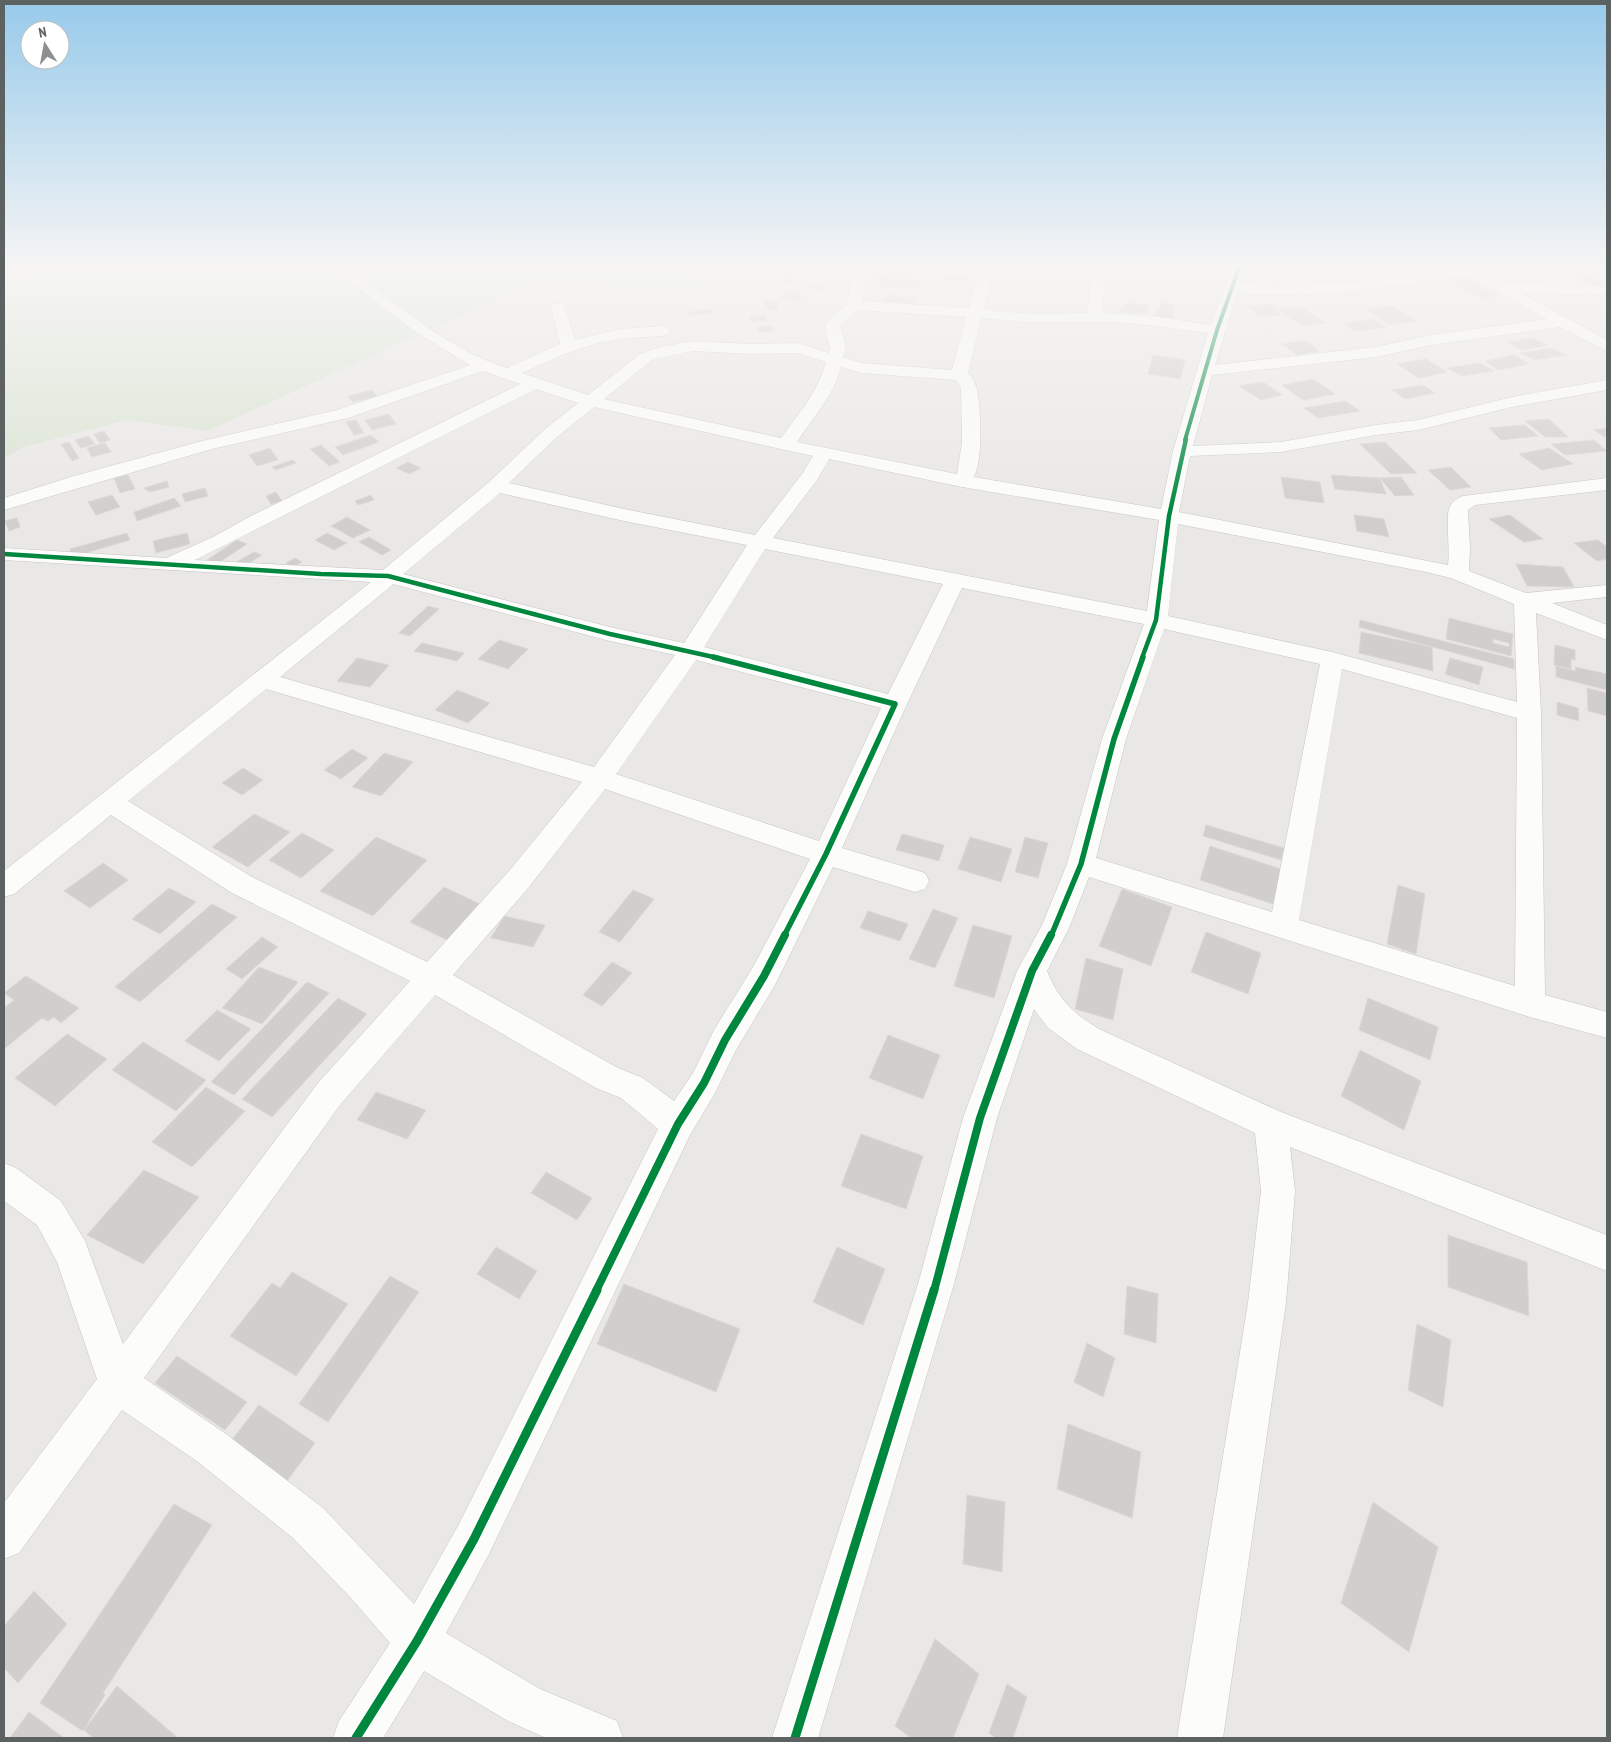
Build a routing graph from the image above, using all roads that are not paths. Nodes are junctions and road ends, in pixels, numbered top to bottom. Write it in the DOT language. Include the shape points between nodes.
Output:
graph roads {
  1 [pos="455,349"];
  2 [pos="562,349"];
  3 [pos="673,349"];
  4 [pos="802,349"];
  5 [pos="838,349"];
  6 [pos="965,349"];
  7 [pos="1211,349"];
  8 [pos="1388,349"];
  9 [pos="834,361"];
  10 [pos="483,366"];
  11 [pos="1205,371"];
  12 [pos="959,374"];
  13 [pos="506,375"];
  14 [pos="533,384"];
  15 [pos="1607,385"];
  16 [pos="589,401"];
  17 [pos="785,445"];
  18 [pos="1182,451"];
  19 [pos="824,453"];
  20 [pos="962,481"];
  21 [pos="1607,484"];
  22 [pos="496,486"];
  23 [pos="4,504"];
  24 [pos="1169,516"];
  25 [pos="761,540"];
  26 [pos="4,554"];
  27 [pos="169,564"];
  28 [pos="1458,574"];
  29 [pos="388,576"];
  30 [pos="955,581"];
  31 [pos="1607,592"];
  32 [pos="1526,600"];
  33 [pos="1156,620"];
  34 [pos="1607,633"];
  35 [pos="690,652"];
  36 [pos="1332,658"];
  37 [pos="262,680"];
  38 [pos="895,704"];
  39 [pos="1529,713"];
  40 [pos="600,778"];
  41 [pos="109,801"];
  42 [pos="826,854"];
  43 [pos="1081,864"];
  44 [pos="915,881"];
  45 [pos="4,886"];
  46 [pos="1284,926"];
  47 [pos="1032,971"];
  48 [pos="432,978"];
  49 [pos="1530,1004"];
  50 [pos="1607,1025"];
  51 [pos="678,1124"];
  52 [pos="1271,1124"];
  53 [pos="6,1186"];
  54 [pos="1606,1257"];
  55 [pos="118,1384"];
  56 [pos="4,1538"];
  57 [pos="417,1641"];
  58 [pos="356,1738"];
  59 [pos="600,1738"];
  60 [pos="796,1738"];
  61 [pos="1200,1738"];
  1 -- 10 [label="street"];
  2 -- 13 [label="street"];
  3 -- 16 [label="street" via="646,357"];
  4 -- 9 [label="street"];
  5 -- 9 [label="street"];
  6 -- 12 [label="street"];
  7 -- 11 [label="street"];
  8 -- 11 [label="street"];
  9 -- 12 [label="street" via="861,368"];
  9 -- 17 [label="street" via="818,401"];
  10 -- 13 [label="street"];
  10 -- 23 [label="street" via="342,414 199,448"];
  11 -- 18 [label="street"];
  12 -- 20 [label="street" via="969,388 971,443 968,471"];
  13 -- 14 [label="street"];
  14 -- 16 [label="street"];
  14 -- 27 [label="street"];
  15 -- 18 [label="street" via="1512,402 1418,425 1281,446"];
  16 -- 17 [label="street"];
  16 -- 22 [label="street" via="550,433"];
  17 -- 19 [label="street"];
  18 -- 24 [label="street"];
  19 -- 20 [label="street"];
  19 -- 25 [label="street"];
  20 -- 24 [label="street"];
  21 -- 28 [label="street" via="1470,500 1461,504 1458,510"];
  22 -- 25 [label="street"];
  22 -- 29 [label="street"];
  24 -- 28 [label="street"];
  24 -- 33 [label="street"];
  25 -- 30 [label="street"];
  25 -- 35 [label="street"];
  26 -- 27 [label="street"];
  27 -- 29 [label="street"];
  28 -- 32 [label="street"];
  29 -- 35 [label="street"];
  29 -- 37 [label="street"];
  30 -- 33 [label="street"];
  30 -- 38 [label="street"];
  31 -- 32 [label="street"];
  32 -- 34 [label="street"];
  32 -- 39 [label="street"];
  33 -- 36 [label="street"];
  33 -- 43 [label="street" via="1114,739"];
  35 -- 38 [label="street"];
  35 -- 40 [label="street"];
  36 -- 39 [label="street"];
  36 -- 46 [label="street"];
  37 -- 40 [label="street"];
  37 -- 41 [label="street"];
  38 -- 42 [label="street"];
  39 -- 49 [label="street"];
  40 -- 42 [label="street"];
  40 -- 48 [label="street" via="519,880"];
  41 -- 45 [label="street"];
  41 -- 48 [label="street" via="242,885"];
  42 -- 44 [label="street"];
  42 -- 51 [label="street" via="764,976"];
  43 -- 46 [label="street"];
  43 -- 47 [label="street" via="1055,928"];
  46 -- 49 [label="street"];
  47 -- 52 [label="street" via="1040,993 1064,1025"];
  47 -- 60 [label="street" via="980,1118 936,1284"];
  48 -- 51 [label="street" via="607,1078 632,1088"];
  48 -- 55 [label="street" via="329,1094"];
  49 -- 50 [label="street"];
  51 -- 57 [label="street" via="474,1539"];
  52 -- 54 [label="street"];
  52 -- 61 [label="street" via="1278,1191 1267,1302"];
  53 -- 55 [label="street" via="49,1213 72,1254"];
  55 -- 56 [label="street"];
  55 -- 57 [label="street" via="212,1448 308,1523"];
  57 -- 58 [label="street"];
  57 -- 59 [label="street" via="524,1706"];
}
